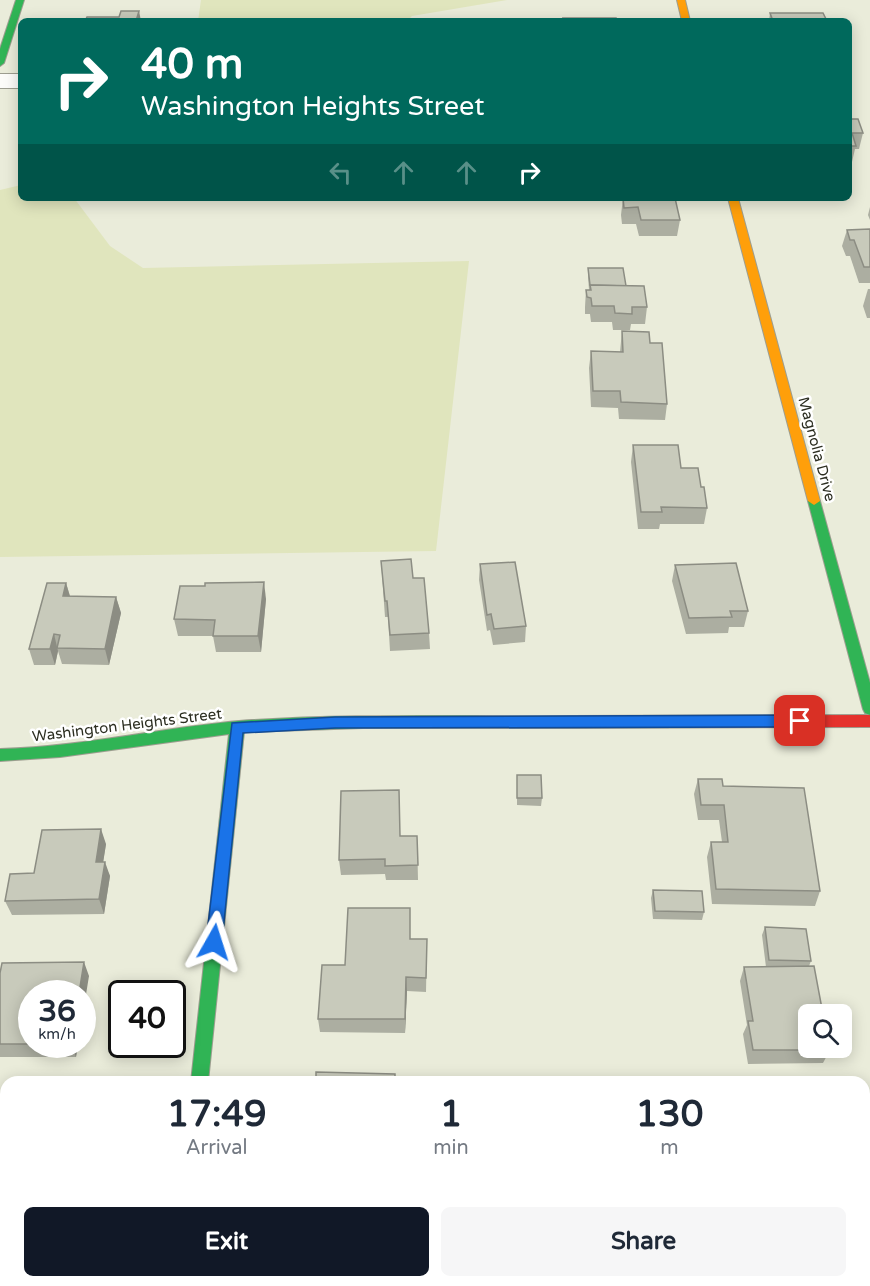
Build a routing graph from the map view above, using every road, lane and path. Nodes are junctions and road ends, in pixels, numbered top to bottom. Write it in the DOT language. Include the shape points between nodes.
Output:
graph roads {
  1 [pos="20,0"];
  2 [pos="681,0"];
  3 [pos="685,18"];
  4 [pos="0,63"];
  5 [pos="0,81"];
  6 [pos="18,81"];
  7 [pos="734,201"];
  8 [pos="870,709"];
  9 [pos="870,721"];
  10 [pos="237,727"];
  11 [pos="0,755"];
  12 [pos="200,1076"];
  1 -- 4 [label="street"];
  2 -- 3 [label="street"];
  5 -- 6 [label="street"];
  7 -- 8 [label="street, Magnolia Drive"];
  9 -- 10 [label="street, Washington Heights Street" via="335,723"];
  10 -- 11 [label="street, Washington Heights Street" via="42,755"];
  10 -- 12 [label="street"];
}
